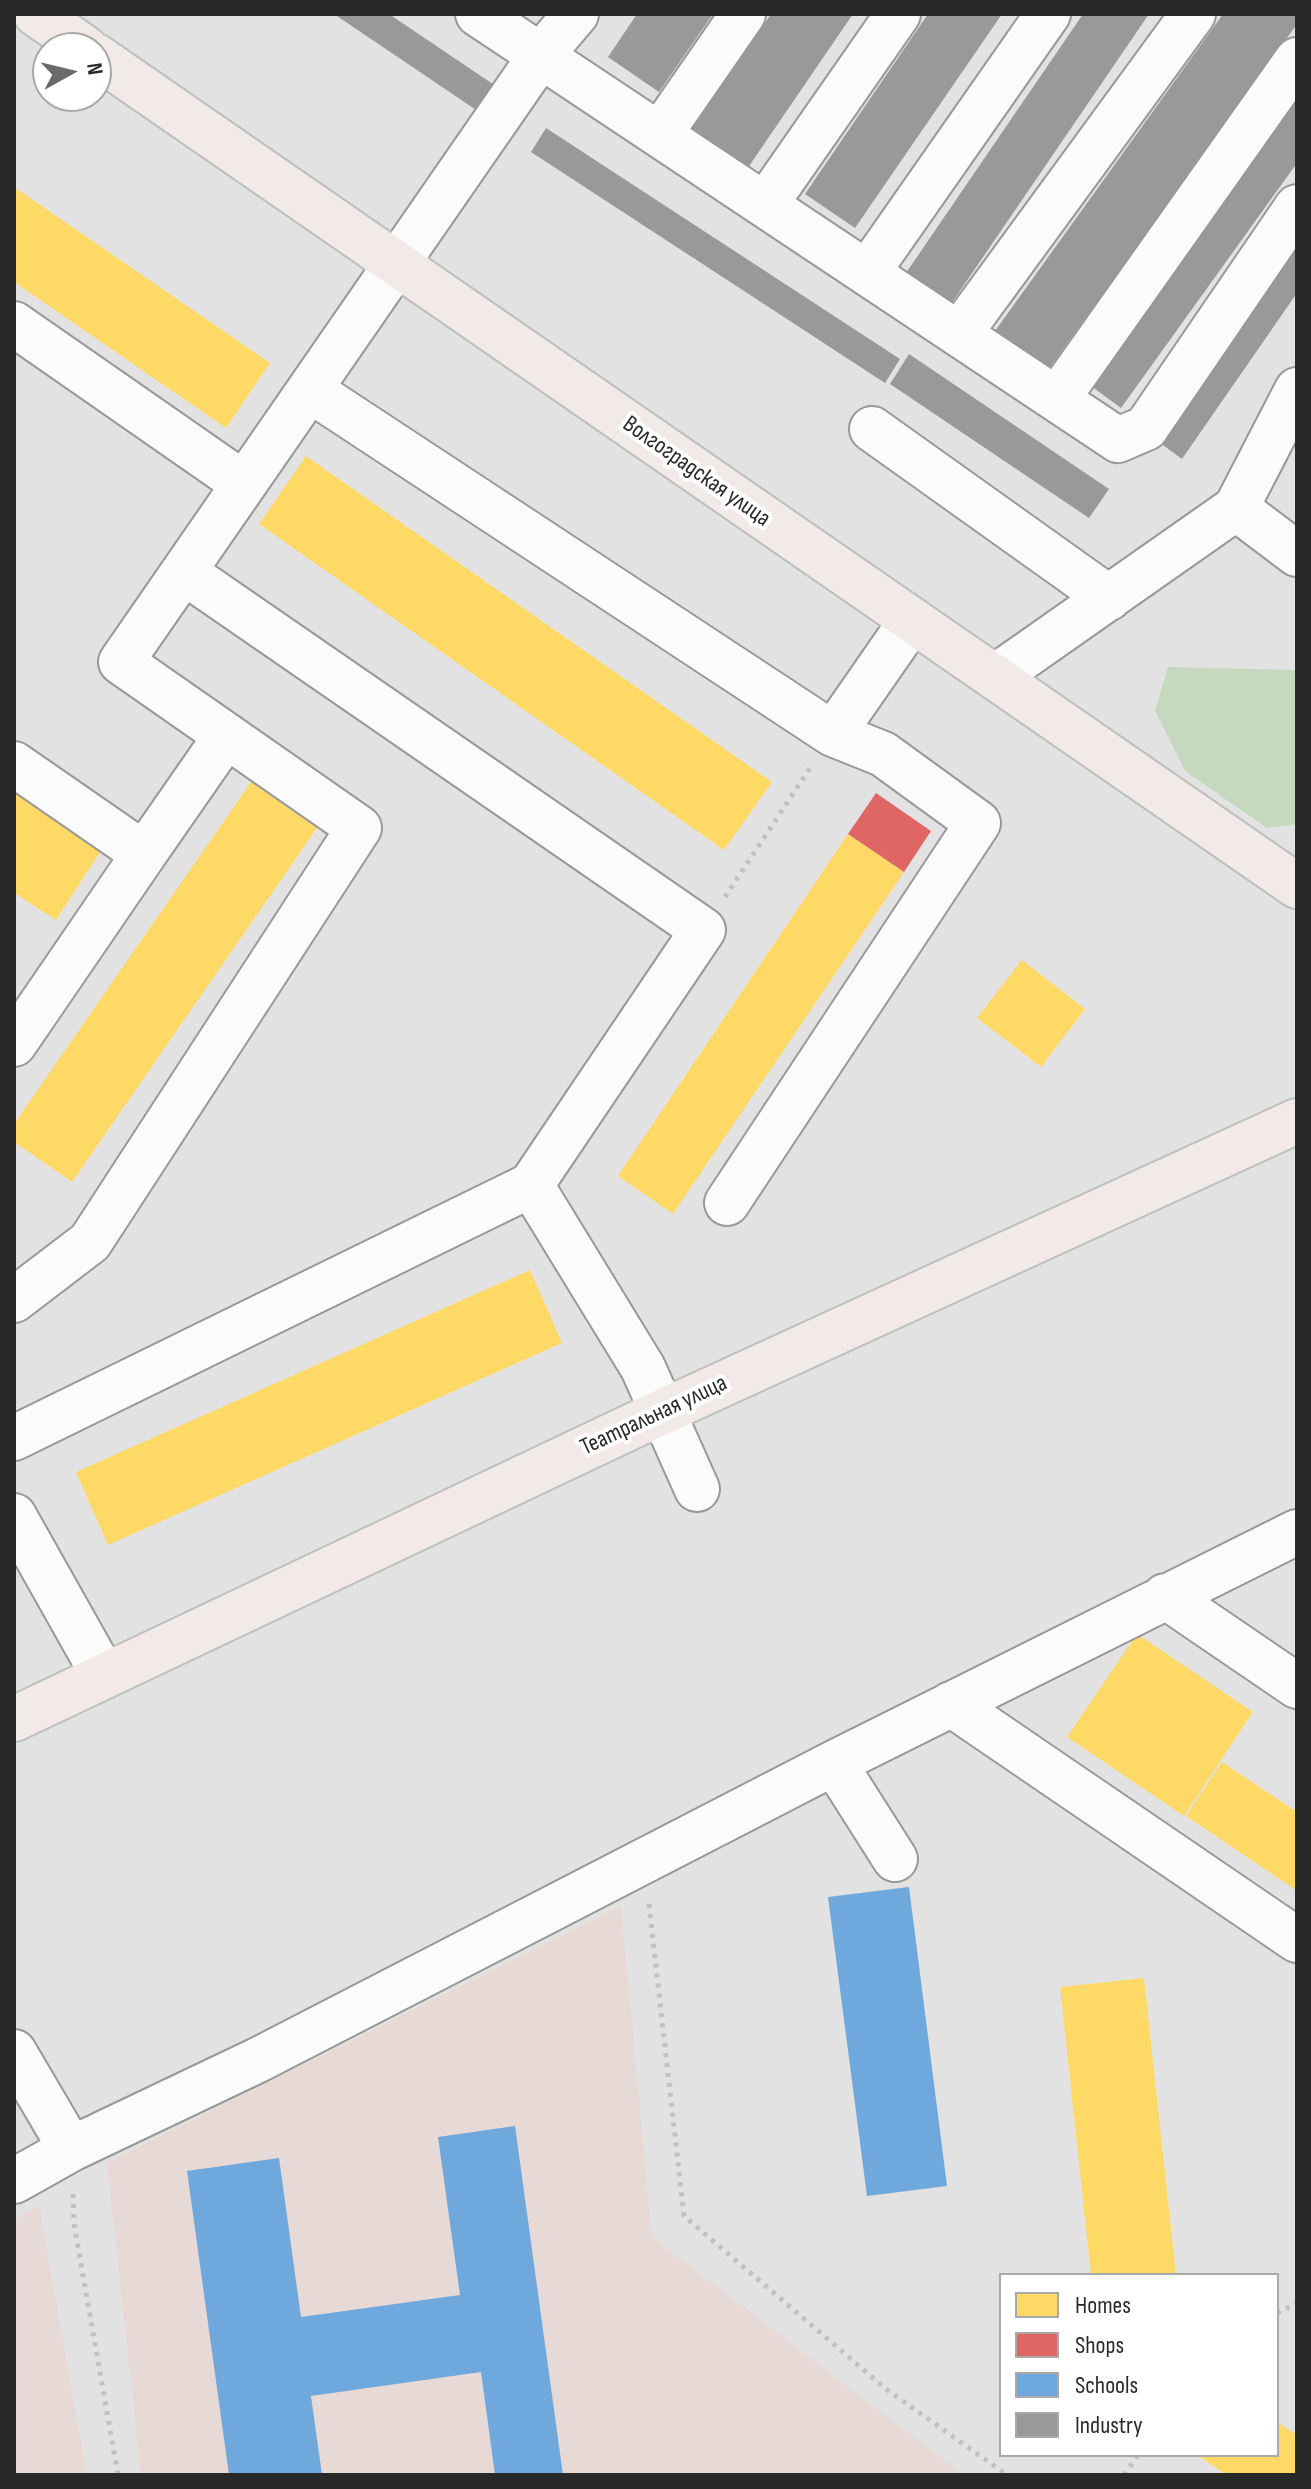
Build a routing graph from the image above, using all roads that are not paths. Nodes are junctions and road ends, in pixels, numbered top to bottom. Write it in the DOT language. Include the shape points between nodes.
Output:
graph roads {
  1 [pos="36,14"];
  2 [pos="478,14"];
  3 [pos="576,14"];
  4 [pos="743,14"];
  5 [pos="898,14"];
  6 [pos="1048,14"];
  7 [pos="1193,14"];
  8 [pos="62,32"];
  9 [pos="541,55"];
  10 [pos="1297,60"];
  11 [pos="112,67"];
  12 [pos="660,134"];
  13 [pos="765,205"];
  14 [pos="1297,207"];
  15 [pos="396,265"];
  16 [pos="867,273"];
  17 [pos="14,324"];
  18 [pos="959,334"];
  19 [pos="310,390"];
  20 [pos="1297,390"];
  21 [pos="1057,399"];
  22 [pos="872,429"];
  23 [pos="244,484"];
  24 [pos="1236,508"];
  25 [pos="1297,554"];
  26 [pos="184,572"];
  27 [pos="1109,598"];
  28 [pos="912,620"];
  29 [pos="995,677"];
  30 [pos="833,734"];
  31 [pos="226,736"];
  32 [pos="14,764"];
  33 [pos="144,854"];
  34 [pos="1297,886"];
  35 [pos="14,1044"];
  36 [pos="1297,1121"];
  37 [pos="531,1185"];
  38 [pos="727,1203"];
  39 [pos="14,1300"];
  40 [pos="662,1412"];
  41 [pos="14,1438"];
  42 [pos="697,1489"];
  43 [pos="14,1516"];
  44 [pos="1287,1549"];
  45 [pos="1165,1596"];
  46 [pos="104,1676"];
  47 [pos="1297,1686"];
  48 [pos="951,1704"];
  49 [pos="14,1719"];
  50 [pos="834,1763"];
  51 [pos="895,1859"];
  52 [pos="1297,1940"];
  53 [pos="14,2052"];
  54 [pos="71,2149"];
  55 [pos="14,2181"];
  1 -- 8 [label="main road"];
  2 -- 9 [label="lane"];
  3 -- 9 [label="lane"];
  4 -- 12 [label="lane"];
  5 -- 13 [label="lane"];
  6 -- 16 [label="lane"];
  7 -- 18 [label="lane"];
  9 -- 12 [label="lane"];
  9 -- 15 [label="lane"];
  10 -- 21 [label="lane"];
  11 -- 15 [label="main road, Волгоградская улица"];
  12 -- 13 [label="lane"];
  13 -- 16 [label="lane"];
  14 -- 21 [label="lane" via="1146,428 1118,440"];
  15 -- 19 [label="lane"];
  15 -- 28 [label="main road, Волгоградская улица"];
  16 -- 18 [label="lane"];
  17 -- 23 [label="lane"];
  18 -- 21 [label="lane"];
  19 -- 23 [label="lane"];
  19 -- 30 [label="lane"];
  20 -- 24 [label="lane"];
  22 -- 27 [label="lane"];
  23 -- 26 [label="lane"];
  24 -- 25 [label="lane"];
  24 -- 27 [label="lane"];
  26 -- 31 [label="lane" via="121,662"];
  26 -- 37 [label="lane" via="703,930"];
  27 -- 29 [label="lane"];
  28 -- 29 [label="main road, Волгоградская улица"];
  28 -- 30 [label="lane"];
  29 -- 34 [label="main road, Волгоградская улица"];
  30 -- 38 [label="lane" via="883,754 978,823"];
  31 -- 33 [label="lane"];
  31 -- 39 [label="lane" via="359,828 90,1242"];
  32 -- 33 [label="lane"];
  33 -- 35 [label="lane"];
  36 -- 40 [label="main road, Театральная улица"];
  37 -- 40 [label="lane" via="643,1368"];
  37 -- 41 [label="lane"];
  40 -- 42 [label="lane"];
  40 -- 46 [label="main road, Театральная улица"];
  43 -- 46 [label="lane"];
  44 -- 45 [label="lane"];
  45 -- 47 [label="lane"];
  45 -- 48 [label="lane"];
  46 -- 49 [label="main road, Театральная улица"];
  48 -- 50 [label="lane"];
  48 -- 52 [label="lane"];
  50 -- 51 [label="lane"];
  50 -- 54 [label="lane" via="258,2060"];
  53 -- 54 [label="lane"];
  54 -- 55 [label="lane"];
}
